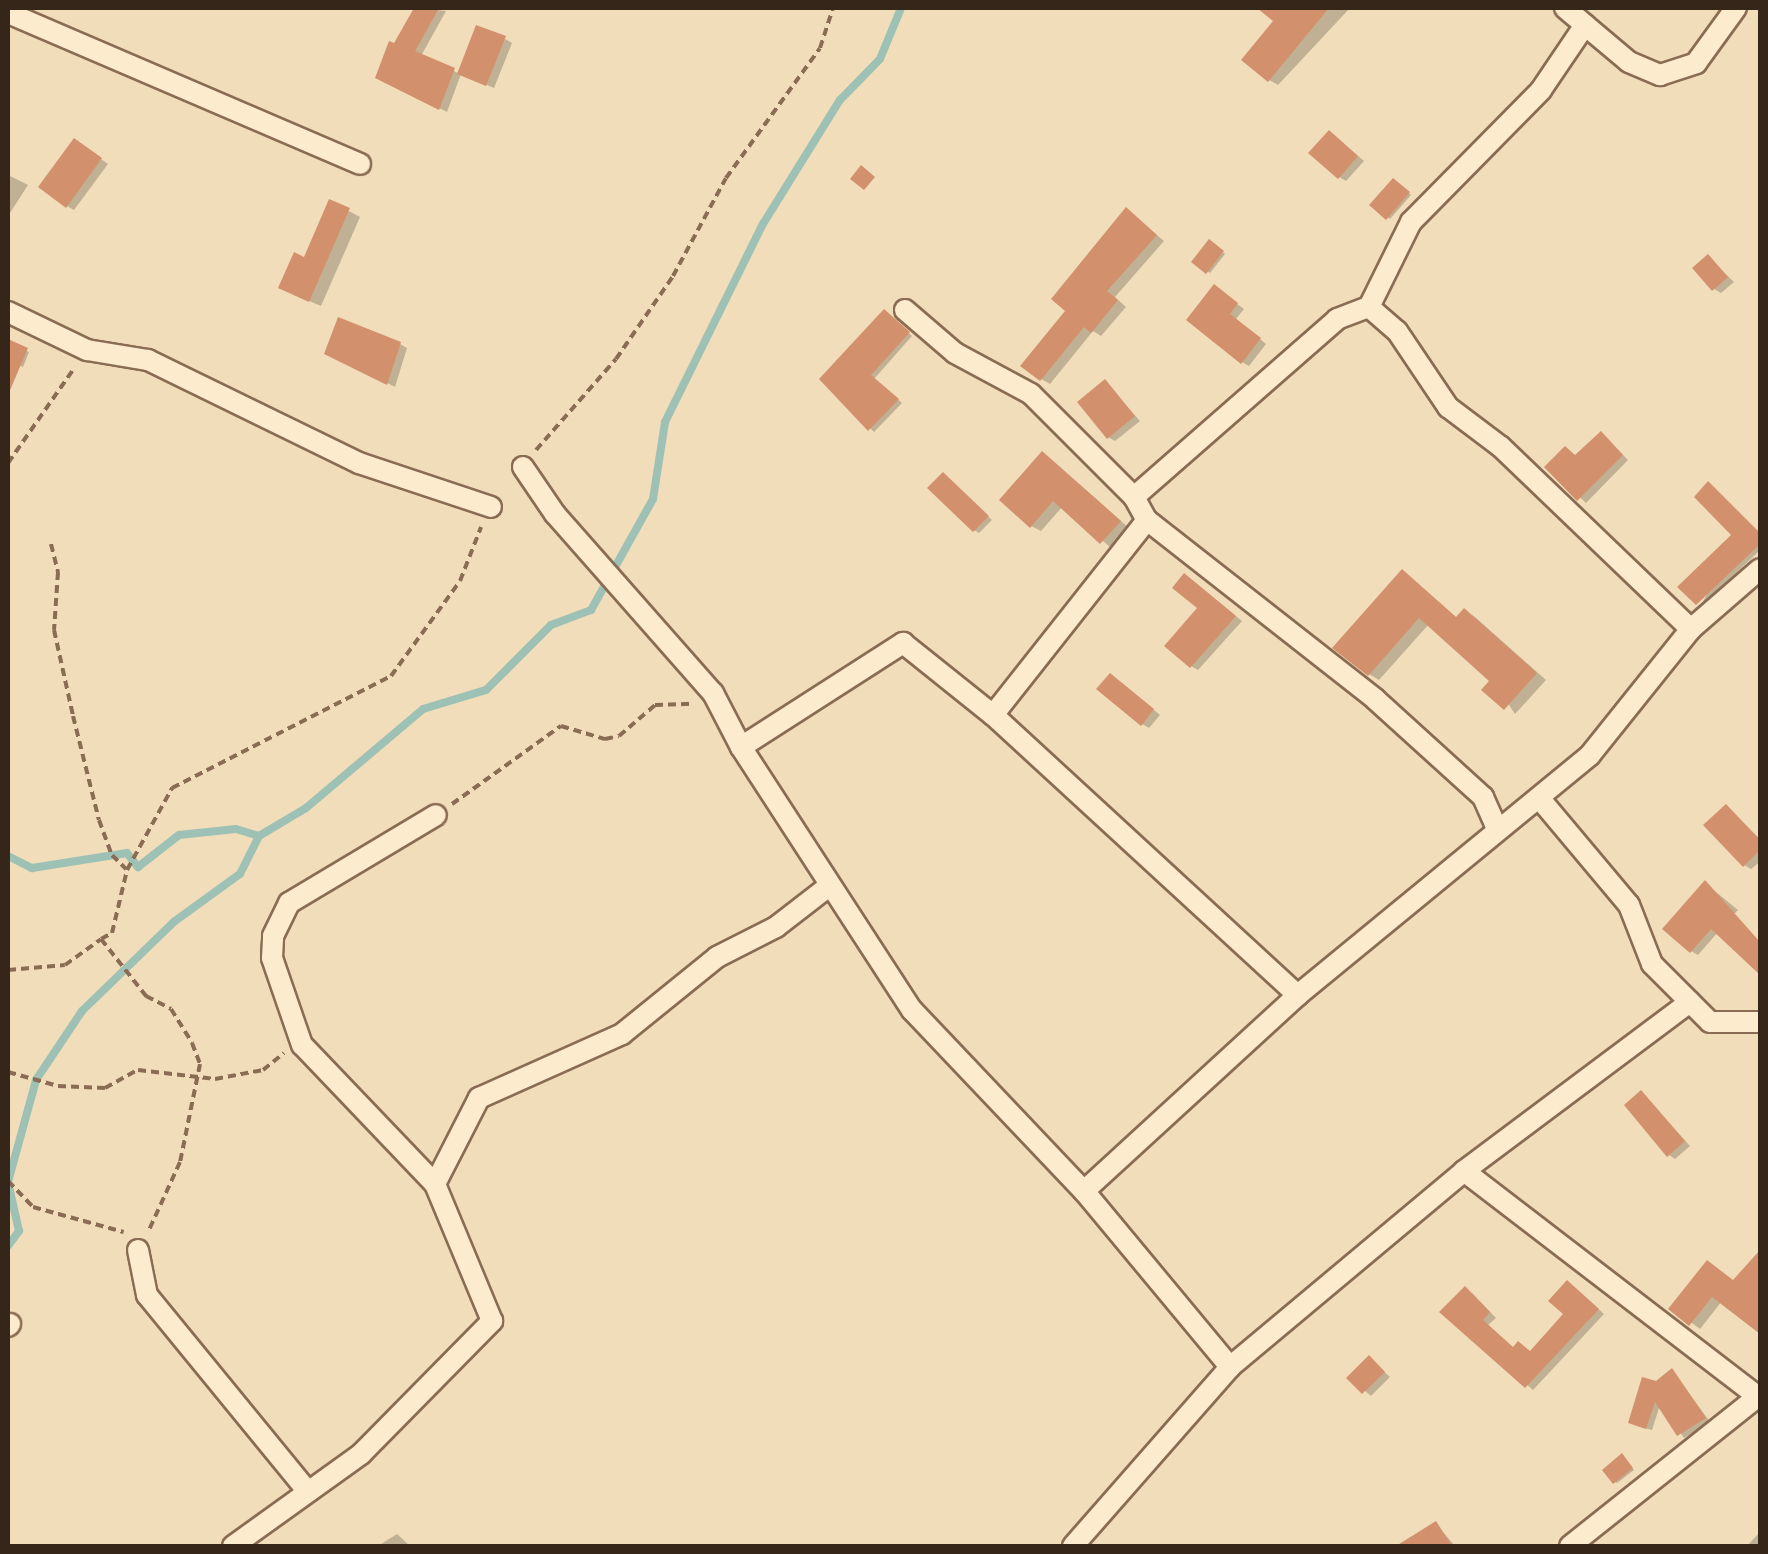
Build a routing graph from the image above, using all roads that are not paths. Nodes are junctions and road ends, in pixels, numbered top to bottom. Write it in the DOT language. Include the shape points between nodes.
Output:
graph roads {
  1 [pos="1565,8"];
  2 [pos="1736,8"];
  3 [pos="8,13"];
  4 [pos="1584,25"];
  5 [pos="360,164"];
  6 [pos="1370,307"];
  7 [pos="905,310"];
  8 [pos="8,312"];
  9 [pos="523,467"];
  10 [pos="1134,496"];
  11 [pos="491,508"];
  12 [pos="1147,520"];
  13 [pos="1760,568"];
  14 [pos="1691,628"];
  15 [pos="992,715"];
  16 [pos="741,747"];
  17 [pos="1540,798"];
  18 [pos="436,815"];
  19 [pos="1497,828"];
  20 [pos="829,886"];
  21 [pos="1298,995"];
  22 [pos="1690,1002"];
  23 [pos="1760,1022"];
  24 [pos="1464,1171"];
  25 [pos="435,1184"];
  26 [pos="1084,1191"];
  27 [pos="138,1250"];
  28 [pos="1230,1367"];
  29 [pos="1760,1396"];
  30 [pos="306,1490"];
  31 [pos="233,1546"];
  32 [pos="1073,1546"];
  33 [pos="1570,1546"];
  1 -- 4 [label="street"];
  2 -- 4 [label="street" via="1696,63 1660,75 1630,62"];
  3 -- 5 [label="street"];
  4 -- 6 [label="street" via="1541,90 1412,222"];
  6 -- 10 [label="street" via="1337,319"];
  6 -- 14 [label="street" via="1397,331 1448,407 1500,447"];
  7 -- 10 [label="street" via="955,353 1031,394"];
  8 -- 11 [label="street" via="87,350 148,360 359,463"];
  9 -- 16 [label="street" via="566,526 713,693"];
  10 -- 12 [label="street"];
  12 -- 15 [label="street"];
  12 -- 19 [label="street" via="1375,699 1484,797"];
  13 -- 14 [label="street"];
  14 -- 17 [label="street" via="1590,755"];
  15 -- 16 [label="street" via="902,644"];
  15 -- 21 [label="street"];
  16 -- 20 [label="street"];
  17 -- 19 [label="street"];
  17 -- 22 [label="street" via="1629,905 1652,964"];
  18 -- 25 [label="street" via="289,903 273,936 272,958 302,1045"];
  19 -- 21 [label="street"];
  20 -- 25 [label="street" via="776,927 717,957 622,1034 479,1098"];
  20 -- 26 [label="street" via="912,1010"];
  21 -- 26 [label="street"];
  22 -- 23 [label="street" via="1710,1022"];
  22 -- 24 [label="street"];
  24 -- 28 [label="street"];
  24 -- 29 [label="street"];
  25 -- 30 [label="street" via="492,1320 361,1454"];
  26 -- 28 [label="street"];
  27 -- 30 [label="street" via="147,1295"];
  28 -- 32 [label="street"];
  29 -- 33 [label="street"];
  30 -- 31 [label="street"];
}
